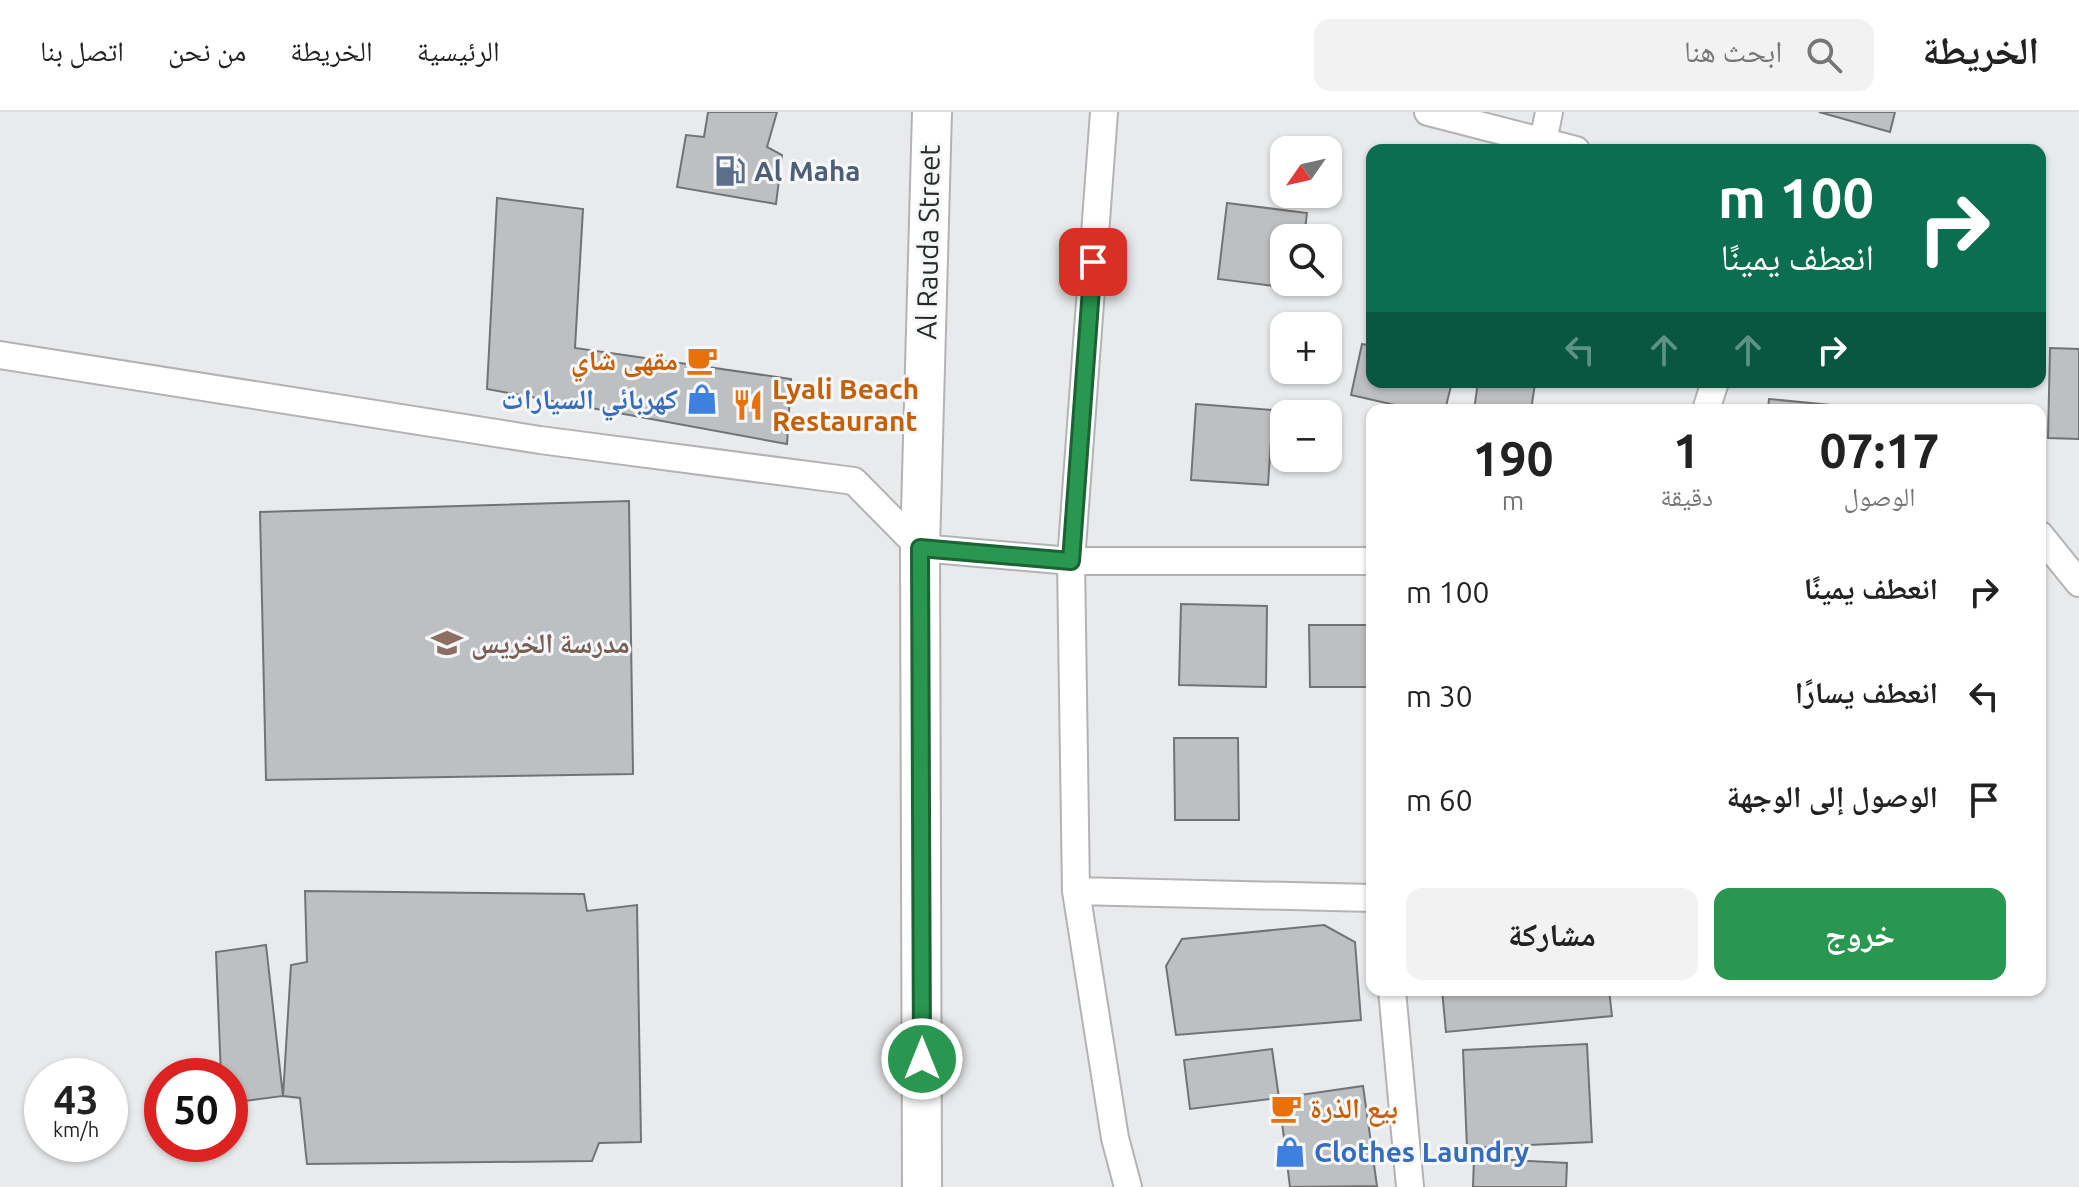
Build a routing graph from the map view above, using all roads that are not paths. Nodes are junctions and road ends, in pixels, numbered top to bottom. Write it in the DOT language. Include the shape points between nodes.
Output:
graph roads {
  1 [pos="932,112"];
  2 [pos="1104,112"];
  3 [pos="1428,112"];
  4 [pos="1549,112"];
  5 [pos="1543,142"];
  6 [pos="1551,144"];
  7 [pos="0,355"];
  8 [pos="2046,542"];
  9 [pos="920,548"];
  10 [pos="1071,561"];
  11 [pos="1366,561"];
  12 [pos="2079,583"];
  13 [pos="1076,891"];
  14 [pos="1366,898"];
  15 [pos="1393,996"];
  16 [pos="922,1187"];
  17 [pos="1128,1187"];
  18 [pos="1410,1187"];
  1 -- 9 [label="main road, Al Rauda Street"];
  2 -- 10 [label="street"];
  3 -- 5 [label="street"];
  4 -- 5 [label="street"];
  5 -- 6 [label="street"];
  7 -- 9 [label="street" via="540,440 854,481"];
  8 -- 12 [label="street"];
  9 -- 10 [label="street"];
  9 -- 16 [label="main road, Al Rauda Street"];
  10 -- 11 [label="street"];
  10 -- 13 [label="street"];
  13 -- 14 [label="street"];
  13 -- 17 [label="street" via="1115,1138"];
  15 -- 18 [label="street"];
}
